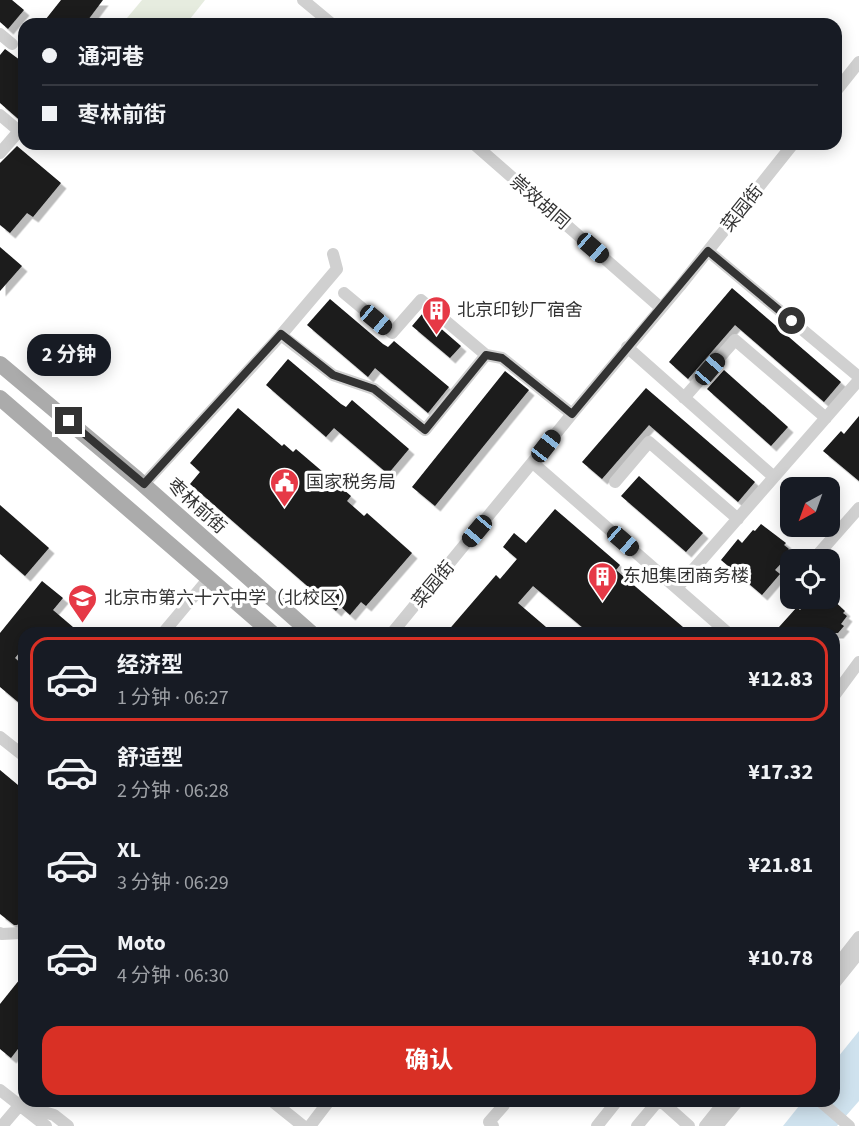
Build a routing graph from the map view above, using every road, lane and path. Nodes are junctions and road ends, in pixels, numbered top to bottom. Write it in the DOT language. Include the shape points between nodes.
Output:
graph roads {
  1 [pos="303,0"];
  2 [pos="325,18"];
  3 [pos="0,34"];
  4 [pos="12,44"];
  5 [pos="859,62"];
  6 [pos="842,83"];
  7 [pos="0,115"];
  8 [pos="18,130"];
  9 [pos="18,132"];
  10 [pos="481,150"];
  11 [pos="788,150"];
  12 [pos="0,153"];
  13 [pos="708,251"];
  14 [pos="333,254"];
  15 [pos="344,293"];
  16 [pos="661,308"];
  17 [pos="281,334"];
  18 [pos="627,347"];
  19 [pos="486,355"];
  20 [pos="0,364"];
  21 [pos="859,379"];
  22 [pos="0,398"];
  23 [pos="684,398"];
  24 [pos="572,414"];
  25 [pos="826,418"];
  26 [pos="533,463"];
  27 [pos="774,477"];
  28 [pos="615,482"];
  29 [pos="144,484"];
  30 [pos="859,508"];
  31 [pos="738,519"];
  32 [pos="823,549"];
  33 [pos="209,578"];
  34 [pos="677,588"];
  35 [pos="169,627"];
  36 [pos="265,627"];
  37 [pos="304,627"];
  38 [pos="397,627"];
  39 [pos="722,627"];
  40 [pos="859,662"];
  41 [pos="840,688"];
  42 [pos="0,737"];
  43 [pos="18,751"];
  44 [pos="0,933"];
  45 [pos="18,933"];
  46 [pos="859,937"];
  47 [pos="859,953"];
  48 [pos="840,961"];
  49 [pos="840,977"];
  50 [pos="0,1090"];
  51 [pos="18,1101"];
  52 [pos="19,1107"];
  53 [pos="26,1107"];
  54 [pos="33,1107"];
  55 [pos="279,1107"];
  56 [pos="324,1107"];
  57 [pos="500,1107"];
  58 [pos="612,1107"];
  59 [pos="654,1107"];
  60 [pos="666,1107"];
  61 [pos="720,1107"];
  62 [pos="733,1107"];
  63 [pos="827,1107"];
  64 [pos="2,1126"];
  65 [pos="46,1126"];
  66 [pos="68,1126"];
  67 [pos="303,1126"];
  68 [pos="310,1126"];
  69 [pos="493,1126"];
  70 [pos="597,1126"];
  71 [pos="637,1126"];
  72 [pos="689,1126"];
  73 [pos="705,1126"];
  74 [pos="717,1126"];
  75 [pos="849,1126"];
  1 -- 2 [label="street"];
  3 -- 4 [label="street"];
  5 -- 6 [label="street"];
  7 -- 8 [label="street"];
  9 -- 12 [label="street"];
  10 -- 16 [label="street, 崇效胡同"];
  11 -- 13 [label="street, 菜园街"];
  13 -- 16 [label="street, 菜园街"];
  13 -- 21 [label="street"];
  14 -- 17 [label="street" via="337,269"];
  15 -- 19 [label="street" via="392,333 421,300"];
  16 -- 18 [label="street, 菜园街"];
  17 -- 19 [label="street" via="333,375 374,389 425,430"];
  17 -- 29 [label="street"];
  18 -- 23 [label="street"];
  18 -- 24 [label="street, 菜园街"];
  19 -- 24 [label="street" via="502,358"];
  20 -- 29 [label="main road, 枣林前街"];
  21 -- 25 [label="street"];
  22 -- 33 [label="main road"];
  23 -- 25 [label="street" via="735,340"];
  23 -- 27 [label="street"];
  24 -- 26 [label="street, 菜园街"];
  25 -- 27 [label="street"];
  26 -- 34 [label="street"];
  26 -- 38 [label="street, 菜园街"];
  27 -- 31 [label="street"];
  28 -- 31 [label="street" via="649,442"];
  29 -- 37 [label="main road, 枣林前街"];
  30 -- 32 [label="street"];
  31 -- 34 [label="street"];
  33 -- 35 [label="street"];
  33 -- 36 [label="main road"];
  34 -- 39 [label="street"];
  40 -- 41 [label="street"];
  42 -- 43 [label="street"];
  44 -- 45 [label="street"];
  46 -- 48 [label="street"];
  47 -- 49 [label="street"];
  50 -- 51 [label="street"];
  52 -- 64 [label="street"];
  53 -- 65 [label="street"];
  54 -- 66 [label="street" via="54,1115"];
  55 -- 67 [label="street"];
  56 -- 68 [label="street"];
  57 -- 69 [label="street" via="489,1122"];
  58 -- 70 [label="street"];
  59 -- 71 [label="street"];
  60 -- 72 [label="street"];
  61 -- 73 [label="street"];
  62 -- 74 [label="street"];
  63 -- 75 [label="street"];
}
